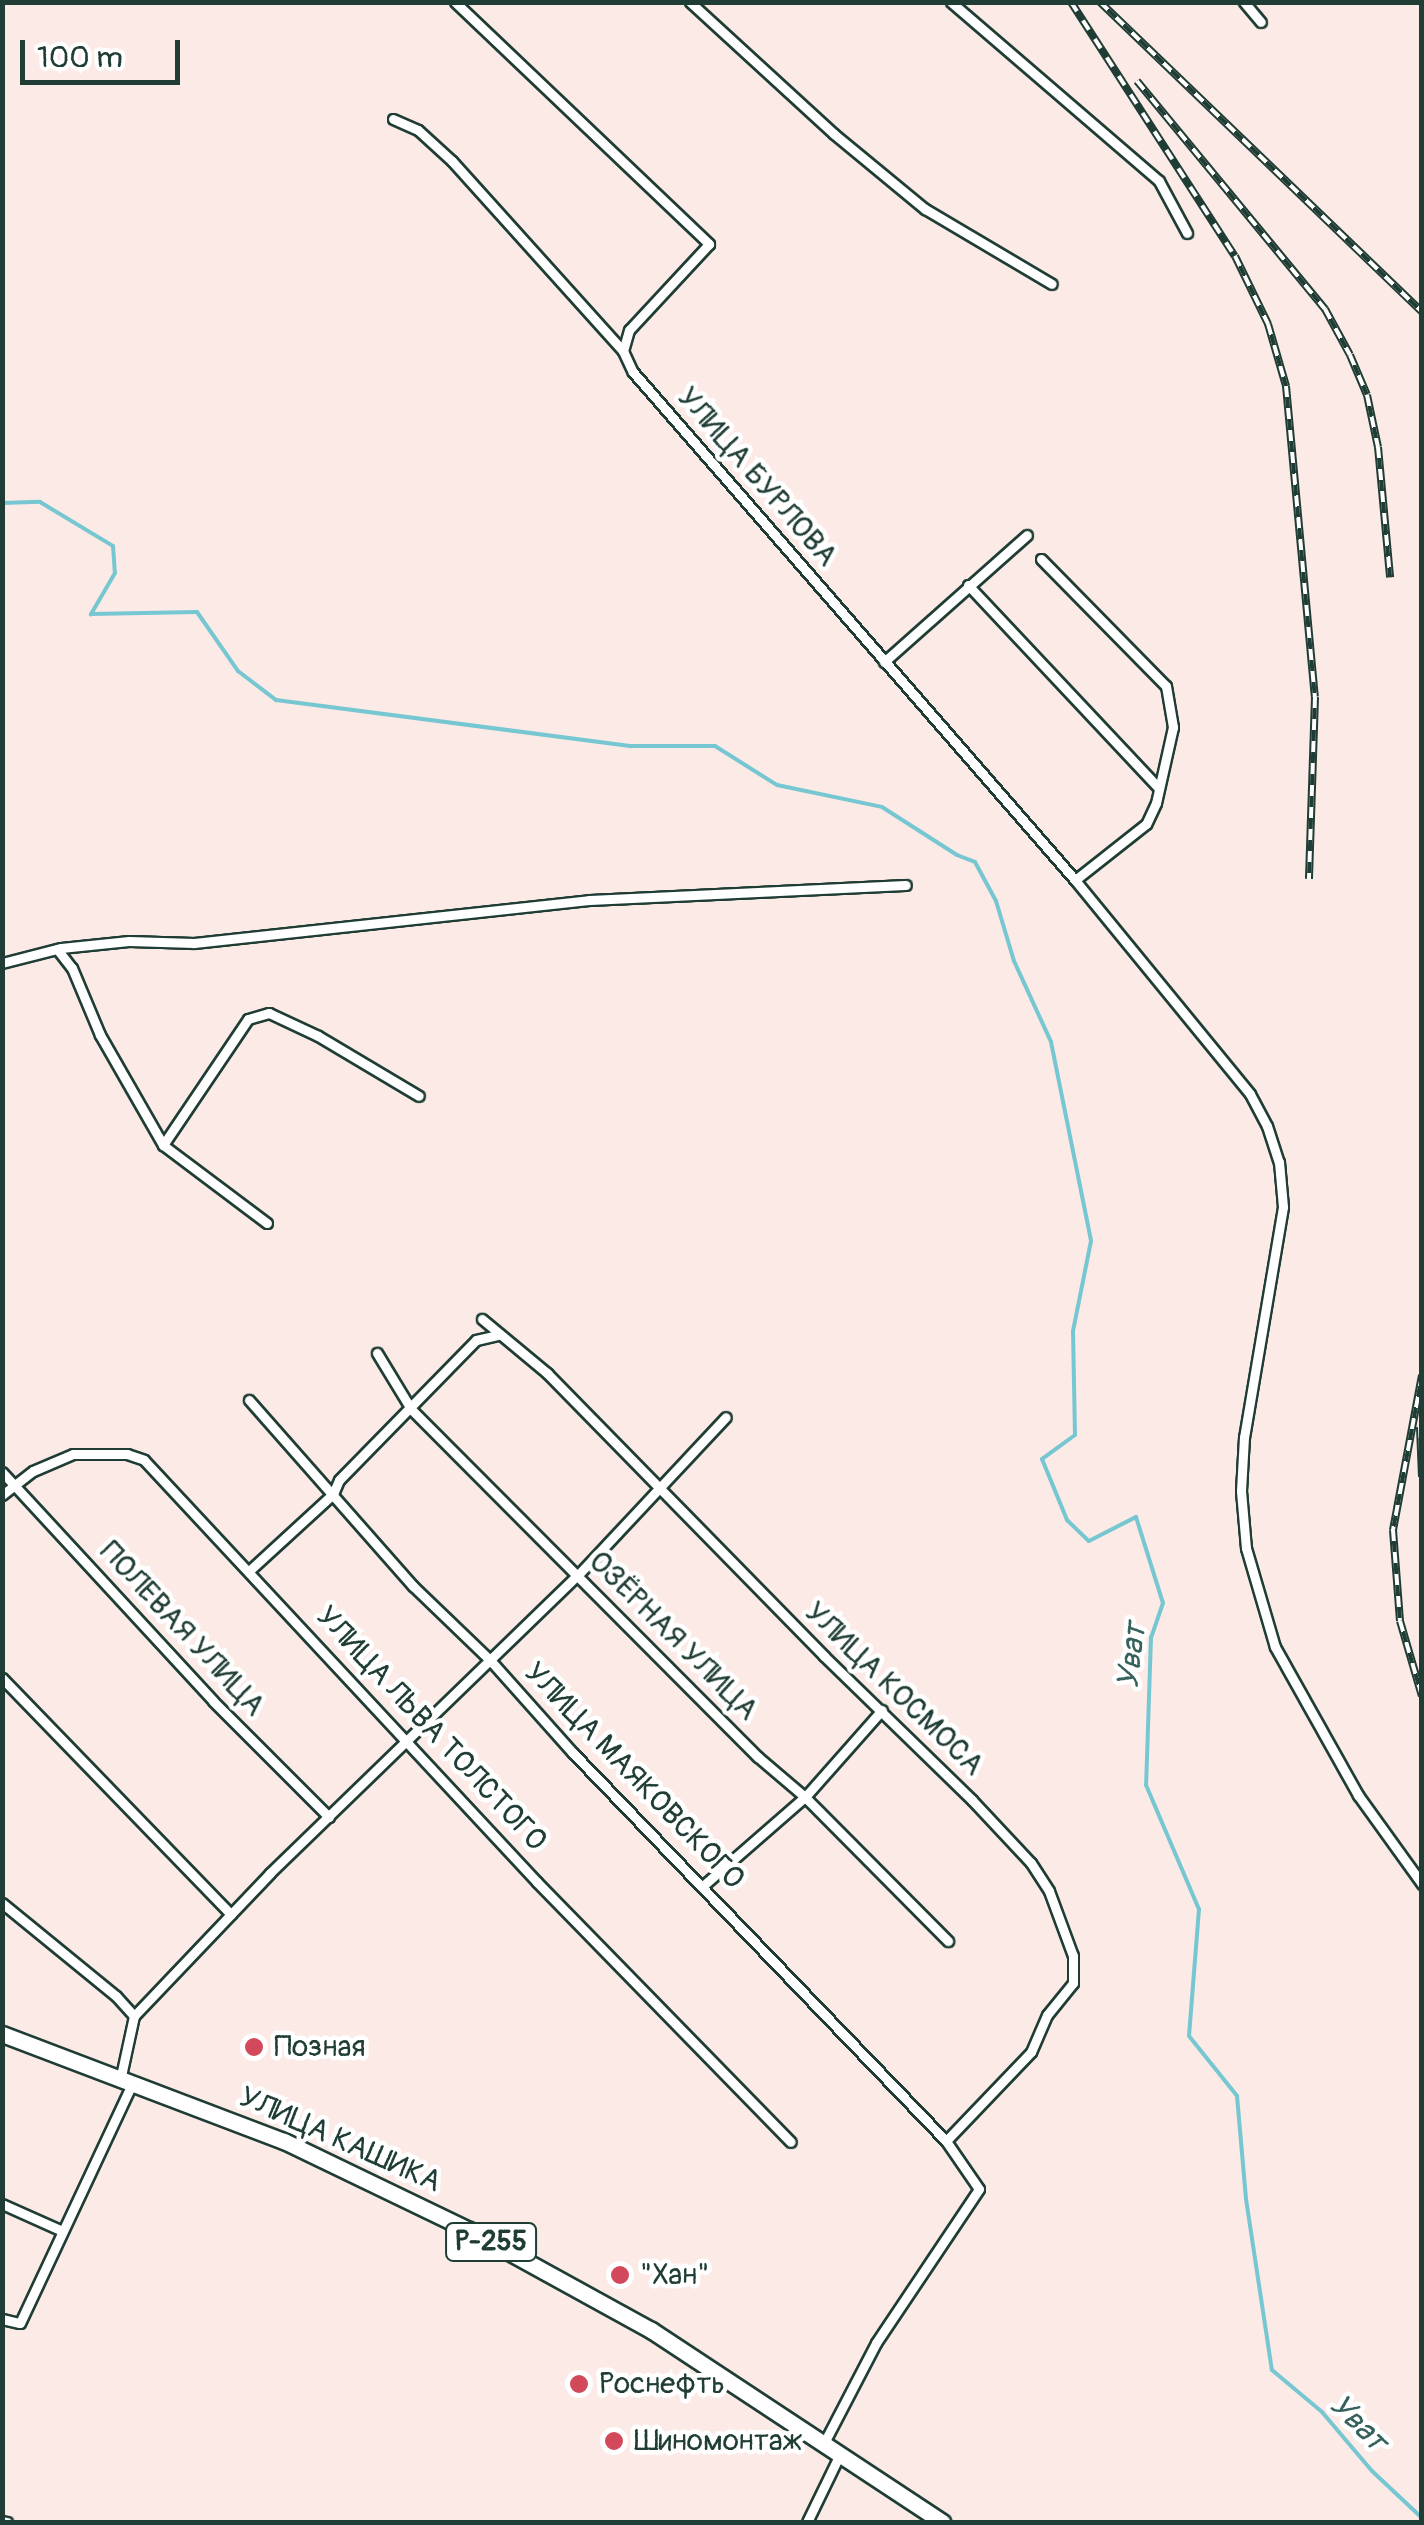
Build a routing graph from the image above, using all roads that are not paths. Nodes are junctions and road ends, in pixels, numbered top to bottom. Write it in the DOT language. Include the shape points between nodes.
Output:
graph roads {
  1 [pos="455,2"];
  2 [pos="690,2"];
  3 [pos="952,2"];
  4 [pos="1244,2"];
  5 [pos="1261,22"];
  6 [pos="393,119"];
  7 [pos="1187,232"];
  8 [pos="1052,284"];
  9 [pos="623,351"];
  10 [pos="1027,534"];
  11 [pos="1041,559"];
  12 [pos="968,585"];
  13 [pos="884,662"];
  14 [pos="1158,787"];
  15 [pos="1075,880"];
  16 [pos="906,884"];
  17 [pos="57,949"];
  18 [pos="2,964"];
  19 [pos="419,1096"];
  20 [pos="163,1145"];
  21 [pos="267,1223"];
  22 [pos="482,1319"];
  23 [pos="498,1335"];
  24 [pos="377,1354"];
  25 [pos="248,1400"];
  26 [pos="411,1409"];
  27 [pos="726,1417"];
  28 [pos="2,1472"];
  29 [pos="14,1484"];
  30 [pos="659,1490"];
  31 [pos="334,1494"];
  32 [pos="2,1495"];
  33 [pos="250,1570"];
  34 [pos="578,1576"];
  35 [pos="490,1661"];
  36 [pos="2,1678"];
  37 [pos="882,1710"];
  38 [pos="410,1740"];
  39 [pos="805,1797"];
  40 [pos="329,1817"];
  41 [pos="1422,1884"];
  42 [pos="704,1885"];
  43 [pos="2,1903"];
  44 [pos="231,1914"];
  45 [pos="948,1940"];
  46 [pos="134,2016"];
  47 [pos="2,2034"];
  48 [pos="127,2079"];
  49 [pos="946,2141"];
  50 [pos="791,2142"];
  51 [pos="2,2204"];
  52 [pos="60,2230"];
  53 [pos="2,2318"];
  54 [pos="824,2443"];
  55 [pos="840,2454"];
  56 [pos="807,2522"];
  57 [pos="942,2522"];
  1 -- 9 [label="street" via="709,244 629,330"];
  2 -- 8 [label="street" via="925,209"];
  3 -- 7 [label="street" via="1159,181"];
  4 -- 5 [label="street"];
  6 -- 9 [label="street, УЛИЦА БУРЛОВА" via="418,130 452,161"];
  9 -- 13 [label="street, УЛИЦА БУРЛОВА" via="632,372"];
  10 -- 12 [label="street"];
  11 -- 14 [label="street" via="1166,686 1173,727"];
  12 -- 13 [label="street"];
  12 -- 14 [label="street"];
  13 -- 15 [label="street, УЛИЦА БУРЛОВА"];
  14 -- 15 [label="street" via="1146,824"];
  15 -- 41 [label="street, УЛИЦА БУРЛОВА" via="1220,1052 1267,1126 1283,1207 1244,1437 1246,1548 1275,1647 1358,1795"];
  16 -- 17 [label="street" via="589,900 194,943"];
  17 -- 18 [label="street"];
  17 -- 20 [label="street"];
  19 -- 20 [label="street" via="270,1012 248,1020"];
  20 -- 21 [label="street"];
  22 -- 23 [label="street, УЛИЦА КОСМОСА"];
  23 -- 26 [label="street" via="476,1340"];
  23 -- 30 [label="street, УЛИЦА КОСМОСА" via="547,1372"];
  24 -- 26 [label="street, ОЗЁРНАЯ УЛИЦА"];
  25 -- 31 [label="street, УЛИЦА МАЯКОВСКОГО"];
  26 -- 31 [label="street" via="339,1480"];
  26 -- 34 [label="street, ОЗЁРНАЯ УЛИЦА"];
  27 -- 30 [label="street"];
  28 -- 29 [label="street, ПОЛЕВАЯ УЛИЦА"];
  29 -- 32 [label="street, УЛИЦА ЛЬВА ТОЛСТОГО"];
  29 -- 33 [label="street, УЛИЦА ЛЬВА ТОЛСТОГО" via="73,1454 144,1460"];
  29 -- 40 [label="street, ПОЛЕВАЯ УЛИЦА"];
  30 -- 34 [label="street"];
  30 -- 37 [label="street, УЛИЦА КОСМОСА"];
  31 -- 33 [label="street"];
  31 -- 35 [label="street, УЛИЦА МАЯКОВСКОГО" via="413,1586"];
  33 -- 38 [label="street, УЛИЦА ЛЬВА ТОЛСТОГО"];
  34 -- 35 [label="street"];
  34 -- 39 [label="street, ОЗЁРНАЯ УЛИЦА"];
  35 -- 38 [label="street"];
  35 -- 42 [label="street, УЛИЦА МАЯКОВСКОГО"];
  36 -- 44 [label="street"];
  37 -- 39 [label="street"];
  37 -- 49 [label="street, УЛИЦА КОСМОСА" via="1031,1863 1049,1891 1072,1956 1072,1983 1046,2015 1032,2052"];
  38 -- 40 [label="street"];
  38 -- 50 [label="street, УЛИЦА ЛЬВА ТОЛСТОГО" via="526,1870"];
  39 -- 42 [label="street"];
  39 -- 45 [label="street, ОЗЁРНАЯ УЛИЦА"];
  40 -- 44 [label="street"];
  42 -- 49 [label="street, УЛИЦА МАЯКОВСКОГО"];
  43 -- 46 [label="street"];
  44 -- 46 [label="street"];
  46 -- 48 [label="street"];
  47 -- 48 [label="highway, УЛИЦА КАШИКА / Р-255"];
  48 -- 52 [label="street"];
  48 -- 54 [label="highway, УЛИЦА КАШИКА / Р-255" via="284,2141 484,2238 612,2306"];
  49 -- 54 [label="street, УЛИЦА МАЯКОВСКОГО" via="979,2189 876,2343"];
  51 -- 52 [label="street"];
  52 -- 53 [label="street" via="20,2323"];
  54 -- 55 [label="highway, УЛИЦА КАШИКА / Р-255"];
  55 -- 56 [label="street"];
  55 -- 57 [label="highway, УЛИЦА КАШИКА / Р-255"];
}
